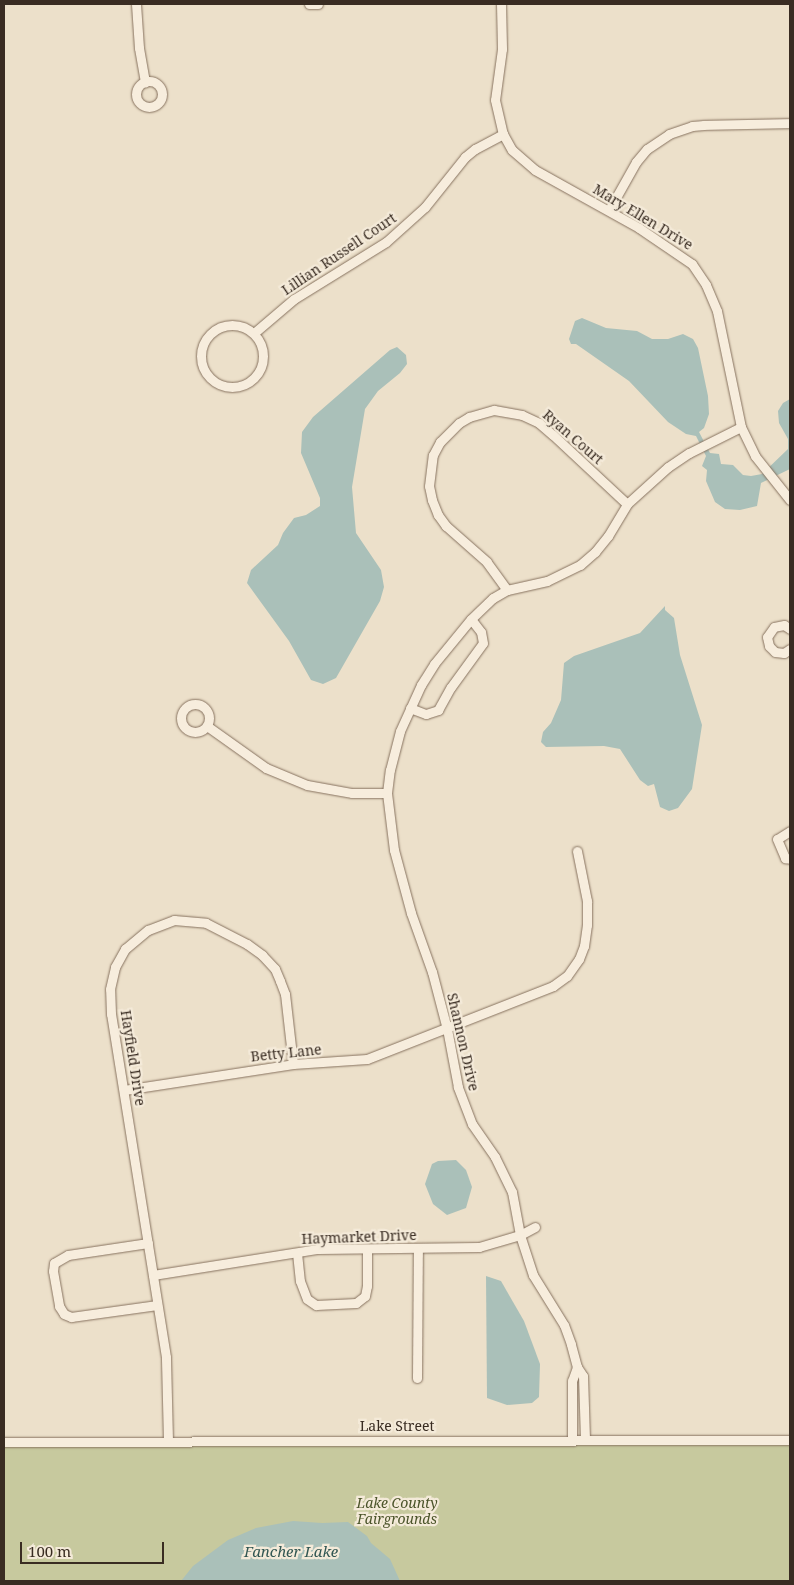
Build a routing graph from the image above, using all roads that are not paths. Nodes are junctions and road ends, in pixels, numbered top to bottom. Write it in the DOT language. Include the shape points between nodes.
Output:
graph roads {
  1 [pos="136,4"];
  2 [pos="308,4"];
  3 [pos="318,4"];
  4 [pos="501,4"];
  5 [pos="145,82"];
  6 [pos="790,123"];
  7 [pos="502,134"];
  8 [pos="609,210"];
  9 [pos="254,333"];
  10 [pos="742,427"];
  11 [pos="790,500"];
  12 [pos="627,504"];
  13 [pos="506,590"];
  14 [pos="471,619"];
  15 [pos="790,629"];
  16 [pos="790,652"];
  17 [pos="410,708"];
  18 [pos="207,726"];
  19 [pos="387,794"];
  20 [pos="790,831"];
  21 [pos="577,851"];
  22 [pos="790,859"];
  23 [pos="447,1029"];
  24 [pos="293,1064"];
  25 [pos="124,1090"];
  26 [pos="535,1227"];
  27 [pos="520,1236"];
  28 [pos="148,1243"];
  29 [pos="418,1249"];
  30 [pos="367,1250"];
  31 [pos="297,1253"];
  32 [pos="153,1275"];
  33 [pos="158,1305"];
  34 [pos="577,1367"];
  35 [pos="417,1378"];
  36 [pos="572,1439"];
  37 [pos="585,1439"];
  38 [pos="790,1440"];
  39 [pos="168,1441"];
  40 [pos="4,1442"];
  1 -- 5 [label="street" via="138,48"];
  2 -- 3 [label="street"];
  4 -- 7 [label="street, Mary Ellen Drive" via="502,49 495,100"];
  6 -- 8 [label="street" via="692,126 669,134 647,149 636,162"];
  7 -- 8 [label="street, Mary Ellen Drive" via="517,156 535,170"];
  7 -- 9 [label="street, Lillian Russell Court" via="466,157 412,221 386,242 294,299"];
  8 -- 10 [label="street, Mary Ellen Drive" via="678,252 692,264 706,285 718,311"];
  9 -- 9 [label="street" via="245,327 225,325 208,336 203,344 202,365 214,382 223,386 244,385 259,372 263,351"];
  10 -- 11 [label="street, Mary Ellen Drive" via="755,456"];
  10 -- 12 [label="street, Shannon Drive" via="689,452"];
  12 -- 13 [label="street, Shannon Drive" via="608,536 580,564 547,581"];
  12 -- 13 [label="street, Ryan Court" via="539,423 522,415 494,410 459,423 440,442 433,455 429,486 432,500 446,526 487,562"];
  13 -- 14 [label="street, Shannon Drive"];
  14 -- 17 [label="street, Shannon Drive" via="434,664"];
  14 -- 17 [label="street" via="481,632 483,643 451,686 438,710 426,714"];
  15 -- 16 [label="street" via="784,625 774,626 767,637 775,652"];
  17 -- 19 [label="street, Shannon Drive" via="394,750"];
  18 -- 19 [label="street" via="266,768 307,785 352,793"];
  19 -- 23 [label="street, Shannon Drive" via="394,850"];
  20 -- 22 [label="street" via="777,839 785,858"];
  21 -- 23 [label="street, Betty Lane" via="587,901 587,925 580,959 567,976 553,986"];
  23 -- 24 [label="street, Betty Lane" via="367,1059"];
  23 -- 27 [label="street, Shannon Drive" via="458,1087 472,1124 495,1157 512,1192"];
  24 -- 25 [label="street, Betty Lane"];
  24 -- 25 [label="street, Hayfield Drive" via="284,994 275,969 262,955 219,929 200,921 174,920 159,924 137,937 125,949 115,968 110,989"];
  25 -- 28 [label="street, Hayfield Drive"];
  26 -- 27 [label="street, Haymarket Drive"];
  27 -- 29 [label="street, Haymarket Drive" via="479,1247"];
  27 -- 34 [label="street, Shannon Drive" via="533,1275 564,1325"];
  28 -- 32 [label="street, Hayfield Drive"];
  28 -- 33 [label="street" via="68,1255 54,1263 53,1271 59,1306 64,1314 71,1317"];
  29 -- 30 [label="street, Haymarket Drive"];
  29 -- 35 [label="street"];
  30 -- 31 [label="street, Haymarket Drive"];
  30 -- 31 [label="street" via="365,1296 356,1303 316,1305 306,1299 300,1282"];
  31 -- 32 [label="street, Haymarket Drive"];
  32 -- 33 [label="street, Hayfield Drive"];
  33 -- 39 [label="street, Hayfield Drive" via="168,1374"];
  34 -- 36 [label="street, Shannon Drive" via="572,1381"];
  34 -- 37 [label="street, Shannon Drive" via="584,1382"];
  36 -- 37 [label="street, Lake Street"];
  36 -- 39 [label="street, Lake Street"];
  37 -- 38 [label="street, Lake Street"];
  39 -- 40 [label="street, Lake Street"];
}
